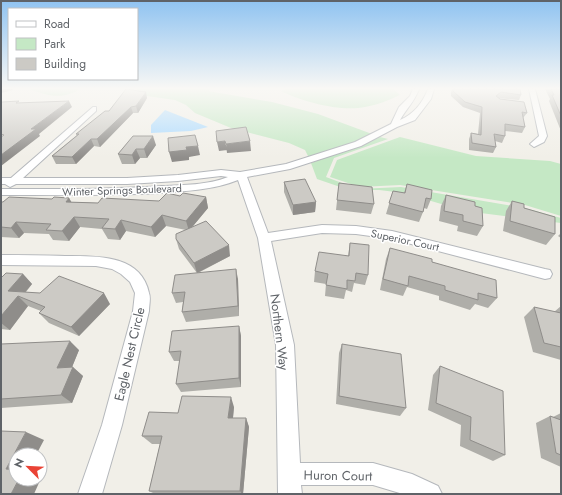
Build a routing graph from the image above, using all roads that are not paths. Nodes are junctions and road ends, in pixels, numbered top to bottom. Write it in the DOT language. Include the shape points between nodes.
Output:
graph roads {
  1 [pos="90,112"];
  2 [pos="400,112"];
  3 [pos="418,112"];
  4 [pos="534,112"];
  5 [pos="394,125"];
  6 [pos="534,144"];
  7 [pos="241,175"];
  8 [pos="1,181"];
  9 [pos="13,181"];
  10 [pos="1,192"];
  11 [pos="264,238"];
  12 [pos="1,260"];
  13 [pos="544,274"];
  14 [pos="290,484"];
  15 [pos="90,494"];
  16 [pos="430,494"];
  1 -- 9 [label="street"];
  2 -- 5 [label="street"];
  3 -- 5 [label="street, Winter Springs Boulevard" via="412,118"];
  4 -- 6 [label="street" via="543,136"];
  5 -- 7 [label="street, Winter Springs Boulevard" via="358,144 332,153 287,167"];
  7 -- 9 [label="street, Winter Springs Boulevard" via="221,173 127,181"];
  7 -- 10 [label="street, Winter Springs Boulevard" via="224,182 183,188 122,192"];
  7 -- 11 [label="street, Northern Way"];
  8 -- 9 [label="street, Winter Springs Boulevard"];
  9 -- 10 [label="street"];
  11 -- 13 [label="street, Superior Court" via="322,229 356,230 392,235"];
  11 -- 14 [label="street, Northern Way" via="285,345"];
  12 -- 15 [label="street, Eagle Nest Circle" via="96,261 115,264 136,279 142,293 141,311 114,418"];
  14 -- 16 [label="street, Huron Court" via="373,474 412,485"];
}
